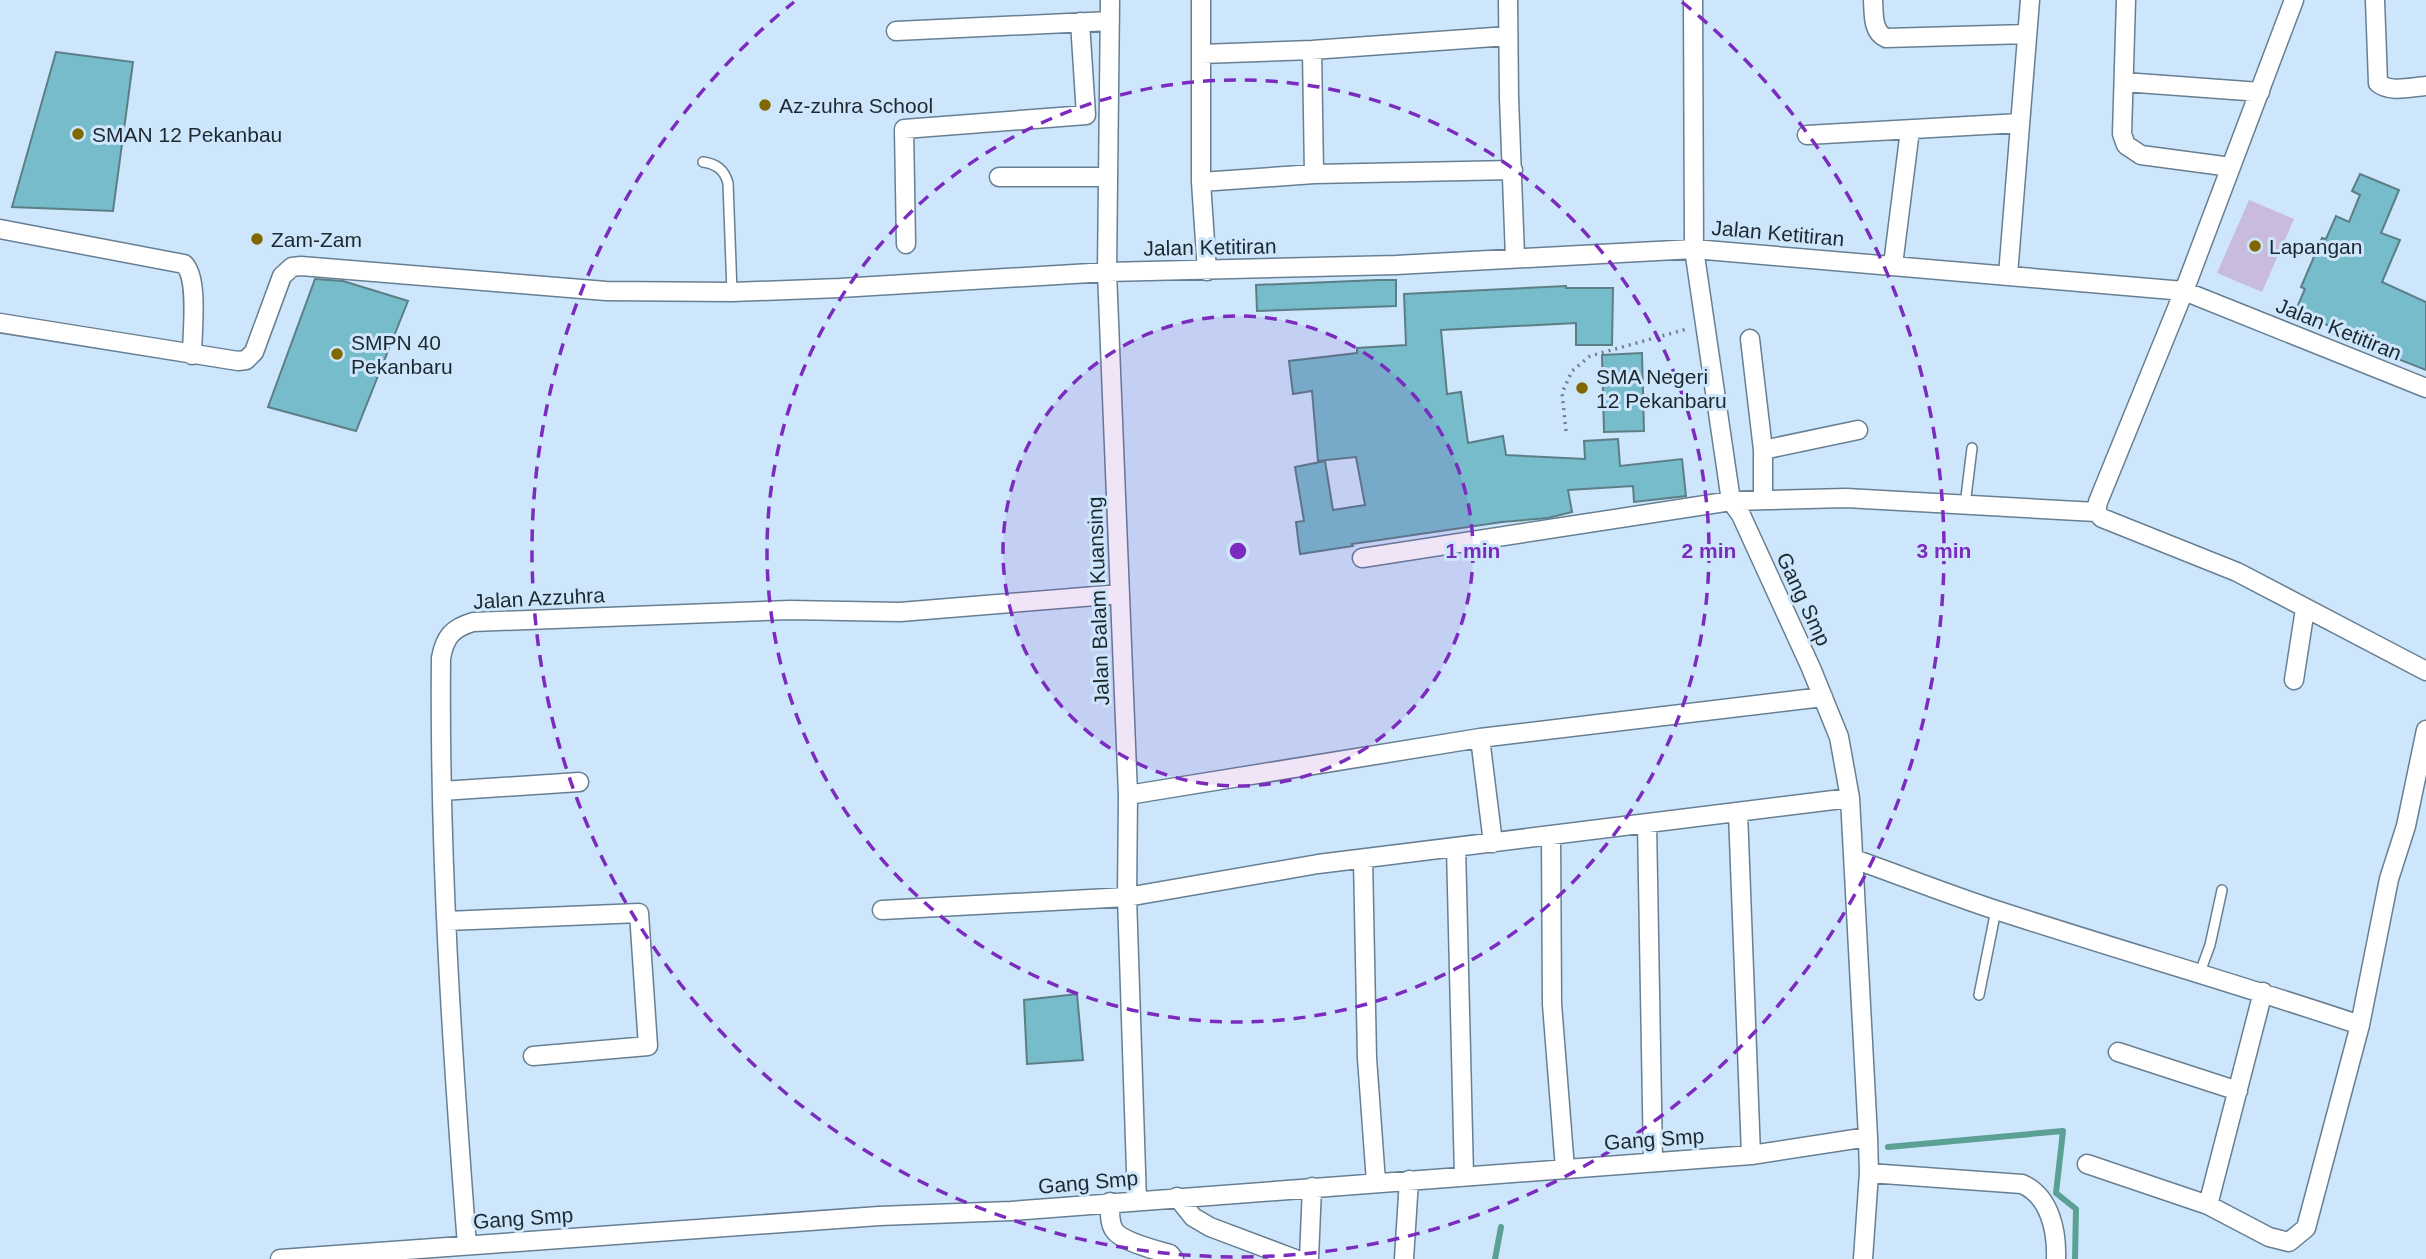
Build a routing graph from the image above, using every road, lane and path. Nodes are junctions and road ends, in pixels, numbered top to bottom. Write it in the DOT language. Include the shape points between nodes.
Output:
graph roads {
  1 [pos="1110,0"];
  2 [pos="1201,0"];
  3 [pos="1508,0"];
  4 [pos="1693,0"];
  5 [pos="1873,0"];
  6 [pos="2030,0"];
  7 [pos="2126,0"];
  8 [pos="2294,0"];
  9 [pos="2375,0"];
  10 [pos="1110,21"];
  11 [pos="1080,22"];
  12 [pos="896,31"];
  13 [pos="2027,34"];
  14 [pos="1508,36"];
  15 [pos="1312,50"];
  16 [pos="1201,54"];
  17 [pos="2124,82"];
  18 [pos="2426,86"];
  19 [pos="2260,92"];
  20 [pos="2020,123"];
  21 [pos="1910,130"];
  22 [pos="1807,135"];
  23 [pos="702,162"];
  24 [pos="2231,167"];
  25 [pos="1513,170"];
  26 [pos="1314,174"];
  27 [pos="999,177"];
  28 [pos="1108,177"];
  29 [pos="1201,182"];
  30 [pos="0,229"];
  31 [pos="906,244"];
  32 [pos="1694,249"];
  33 [pos="1515,257"];
  34 [pos="1893,265"];
  35 [pos="1207,271"];
  36 [pos="1107,272"];
  37 [pos="2008,275"];
  38 [pos="2184,291"];
  39 [pos="732,292"];
  40 [pos="0,323"];
  41 [pos="1706,324"];
  42 [pos="1750,339"];
  43 [pos="192,355"];
  44 [pos="2426,388"];
  45 [pos="1566,430"];
  46 [pos="1858,430"];
  47 [pos="1972,448"];
  48 [pos="1763,450"];
  49 [pos="1763,500"];
  50 [pos="1731,501"];
  51 [pos="1965,505"];
  52 [pos="2096,512"];
  53 [pos="1362,558"];
  54 [pos="1121,594"];
  55 [pos="2305,609"];
  56 [pos="2426,671"];
  57 [pos="2294,680"];
  58 [pos="1823,696"];
  59 [pos="2426,730"];
  60 [pos="1480,738"];
  61 [pos="579,782"];
  62 [pos="442,791"];
  63 [pos="1128,795"];
  64 [pos="1850,798"];
  65 [pos="1738,812"];
  66 [pos="1647,823"];
  67 [pos="1550,835"];
  68 [pos="1493,843"];
  69 [pos="1456,847"];
  70 [pos="1363,859"];
  71 [pos="1854,859"];
  72 [pos="2222,890"];
  73 [pos="1127,897"];
  74 [pos="882,910"];
  75 [pos="1996,910"];
  76 [pos="447,921"];
  77 [pos="2199,975"];
  78 [pos="2263,992"];
  79 [pos="1979,995"];
  80 [pos="2360,1026"];
  81 [pos="2118,1052"];
  82 [pos="533,1056"];
  83 [pos="2238,1091"];
  84 [pos="1868,1137"];
  85 [pos="1751,1155"];
  86 [pos="1653,1162"];
  87 [pos="2087,1164"];
  88 [pos="1564,1169"];
  89 [pos="1869,1172"];
  90 [pos="1464,1176"];
  91 [pos="1409,1180"];
  92 [pos="1376,1182"];
  93 [pos="1312,1187"];
  94 [pos="1177,1197"];
  95 [pos="1136,1201"];
  96 [pos="1110,1202"];
  97 [pos="2208,1205"];
  98 [pos="467,1245"];
  99 [pos="280,1259"];
  100 [pos="1174,1259"];
  101 [pos="1296,1259"];
  102 [pos="1309,1259"];
  103 [pos="1404,1259"];
  104 [pos="1863,1259"];
  105 [pos="2056,1259"];
  1 -- 10 [label="street, Jalan Balam Kuansing"];
  2 -- 16 [label="street"];
  3 -- 14 [label="street"];
  4 -- 32 [label="street, Gang Smp"];
  5 -- 13 [label="street" via="1877,31 1886,38"];
  6 -- 13 [label="street"];
  7 -- 17 [label="street"];
  8 -- 19 [label="street"];
  9 -- 18 [label="street" via="2378,83 2390,89"];
  10 -- 11 [label="street"];
  10 -- 28 [label="street, Jalan Balam Kuansing"];
  11 -- 12 [label="street"];
  11 -- 31 [label="street" via="1086,114 904,129"];
  13 -- 20 [label="street"];
  14 -- 15 [label="street"];
  14 -- 25 [label="street"];
  15 -- 16 [label="street"];
  15 -- 26 [label="street"];
  16 -- 29 [label="street"];
  17 -- 19 [label="street"];
  17 -- 24 [label="street" via="2122,134 2130,149 2141,155"];
  19 -- 24 [label="street"];
  20 -- 21 [label="street"];
  20 -- 37 [label="street"];
  21 -- 22 [label="street"];
  21 -- 34 [label="street"];
  23 -- 39 [label="lane" via="716,165 728,183"];
  24 -- 38 [label="street"];
  25 -- 26 [label="street"];
  25 -- 33 [label="street"];
  26 -- 29 [label="street"];
  27 -- 28 [label="street"];
  28 -- 36 [label="street, Jalan Balam Kuansing"];
  29 -- 35 [label="street"];
  30 -- 43 [label="street" via="184,264 192,281"];
  32 -- 33 [label="street, Jalan Ketitiran"];
  32 -- 34 [label="street, Jalan Ketitiran"];
  32 -- 41 [label="street, Gang Smp"];
  33 -- 35 [label="street, Jalan Ketitiran"];
  34 -- 37 [label="street, Jalan Ketitiran"];
  35 -- 36 [label="street, Jalan Ketitiran"];
  36 -- 39 [label="street, Jalan Ketitiran"];
  36 -- 54 [label="street, Jalan Balam Kuansing"];
  37 -- 38 [label="street, Jalan Ketitiran"];
  38 -- 44 [label="street, Jalan Ketitiran"];
  38 -- 52 [label="street"];
  39 -- 43 [label="street, Jalan Ketitiran" via="606,291 292,267 282,276 250,357 238,361"];
  40 -- 43 [label="street"];
  41 -- 45 [label="path" via="1590,356 1572,371 1562,393"];
  41 -- 50 [label="street, Gang Smp"];
  42 -- 48 [label="street"];
  46 -- 48 [label="street"];
  47 -- 51 [label="lane"];
  48 -- 49 [label="street"];
  49 -- 50 [label="street"];
  49 -- 51 [label="street" via="1846,498"];
  50 -- 53 [label="street"];
  50 -- 58 [label="street, Gang Smp"];
  51 -- 52 [label="street"];
  52 -- 55 [label="street" via="2237,572"];
  54 -- 62 [label="street, Jalan Azzuhra" via="900,612 790,610 473,622 453,630 443,646"];
  54 -- 63 [label="street, Jalan Balam Kuansing"];
  55 -- 56 [label="street"];
  55 -- 57 [label="street"];
  58 -- 60 [label="street"];
  58 -- 64 [label="street, Gang Smp" via="1839,737"];
  59 -- 80 [label="street" via="2406,826 2389,879"];
  60 -- 63 [label="street"];
  60 -- 68 [label="street"];
  61 -- 62 [label="street"];
  62 -- 76 [label="street, Jalan Azzuhra"];
  63 -- 73 [label="street, Jalan Balam Kuansing"];
  64 -- 65 [label="street"];
  64 -- 71 [label="street, Gang Smp"];
  65 -- 66 [label="street"];
  65 -- 85 [label="street"];
  66 -- 67 [label="street"];
  66 -- 86 [label="street"];
  67 -- 68 [label="street"];
  67 -- 88 [label="street" via="1552,1004"];
  68 -- 69 [label="street"];
  69 -- 70 [label="street"];
  69 -- 90 [label="street"];
  70 -- 73 [label="street"];
  70 -- 92 [label="street" via="1367,1058"];
  71 -- 75 [label="street"];
  71 -- 84 [label="street, Gang Smp"];
  72 -- 77 [label="lane"];
  73 -- 74 [label="street"];
  73 -- 95 [label="street, Jalan Balam Kuansing"];
  75 -- 77 [label="street"];
  75 -- 79 [label="lane"];
  76 -- 82 [label="street" via="639,914 648,1046"];
  76 -- 98 [label="street, Jalan Azzuhra"];
  77 -- 78 [label="street"];
  78 -- 80 [label="street"];
  78 -- 83 [label="street"];
  80 -- 97 [label="street" via="2306,1228 2289,1242 2269,1237"];
  81 -- 83 [label="street"];
  83 -- 97 [label="street"];
  84 -- 85 [label="street, Gang Smp"];
  84 -- 89 [label="street"];
  85 -- 86 [label="street, Gang Smp"];
  86 -- 88 [label="street, Gang Smp"];
  87 -- 97 [label="street"];
  88 -- 90 [label="street, Gang Smp"];
  89 -- 104 [label="street"];
  89 -- 105 [label="street" via="2032,1188 2056,1232"];
  90 -- 91 [label="street, Gang Smp"];
  91 -- 92 [label="street, Gang Smp"];
  91 -- 103 [label="street"];
  92 -- 93 [label="street, Gang Smp"];
  93 -- 94 [label="street, Gang Smp"];
  93 -- 102 [label="street"];
  94 -- 95 [label="street, Gang Smp"];
  94 -- 101 [label="street" via="1193,1217 1210,1227"];
  95 -- 96 [label="street, Gang Smp"];
  96 -- 98 [label="street, Gang Smp"];
  96 -- 100 [label="street" via="1114,1230"];
  98 -- 99 [label="street, Gang Smp"];
}
